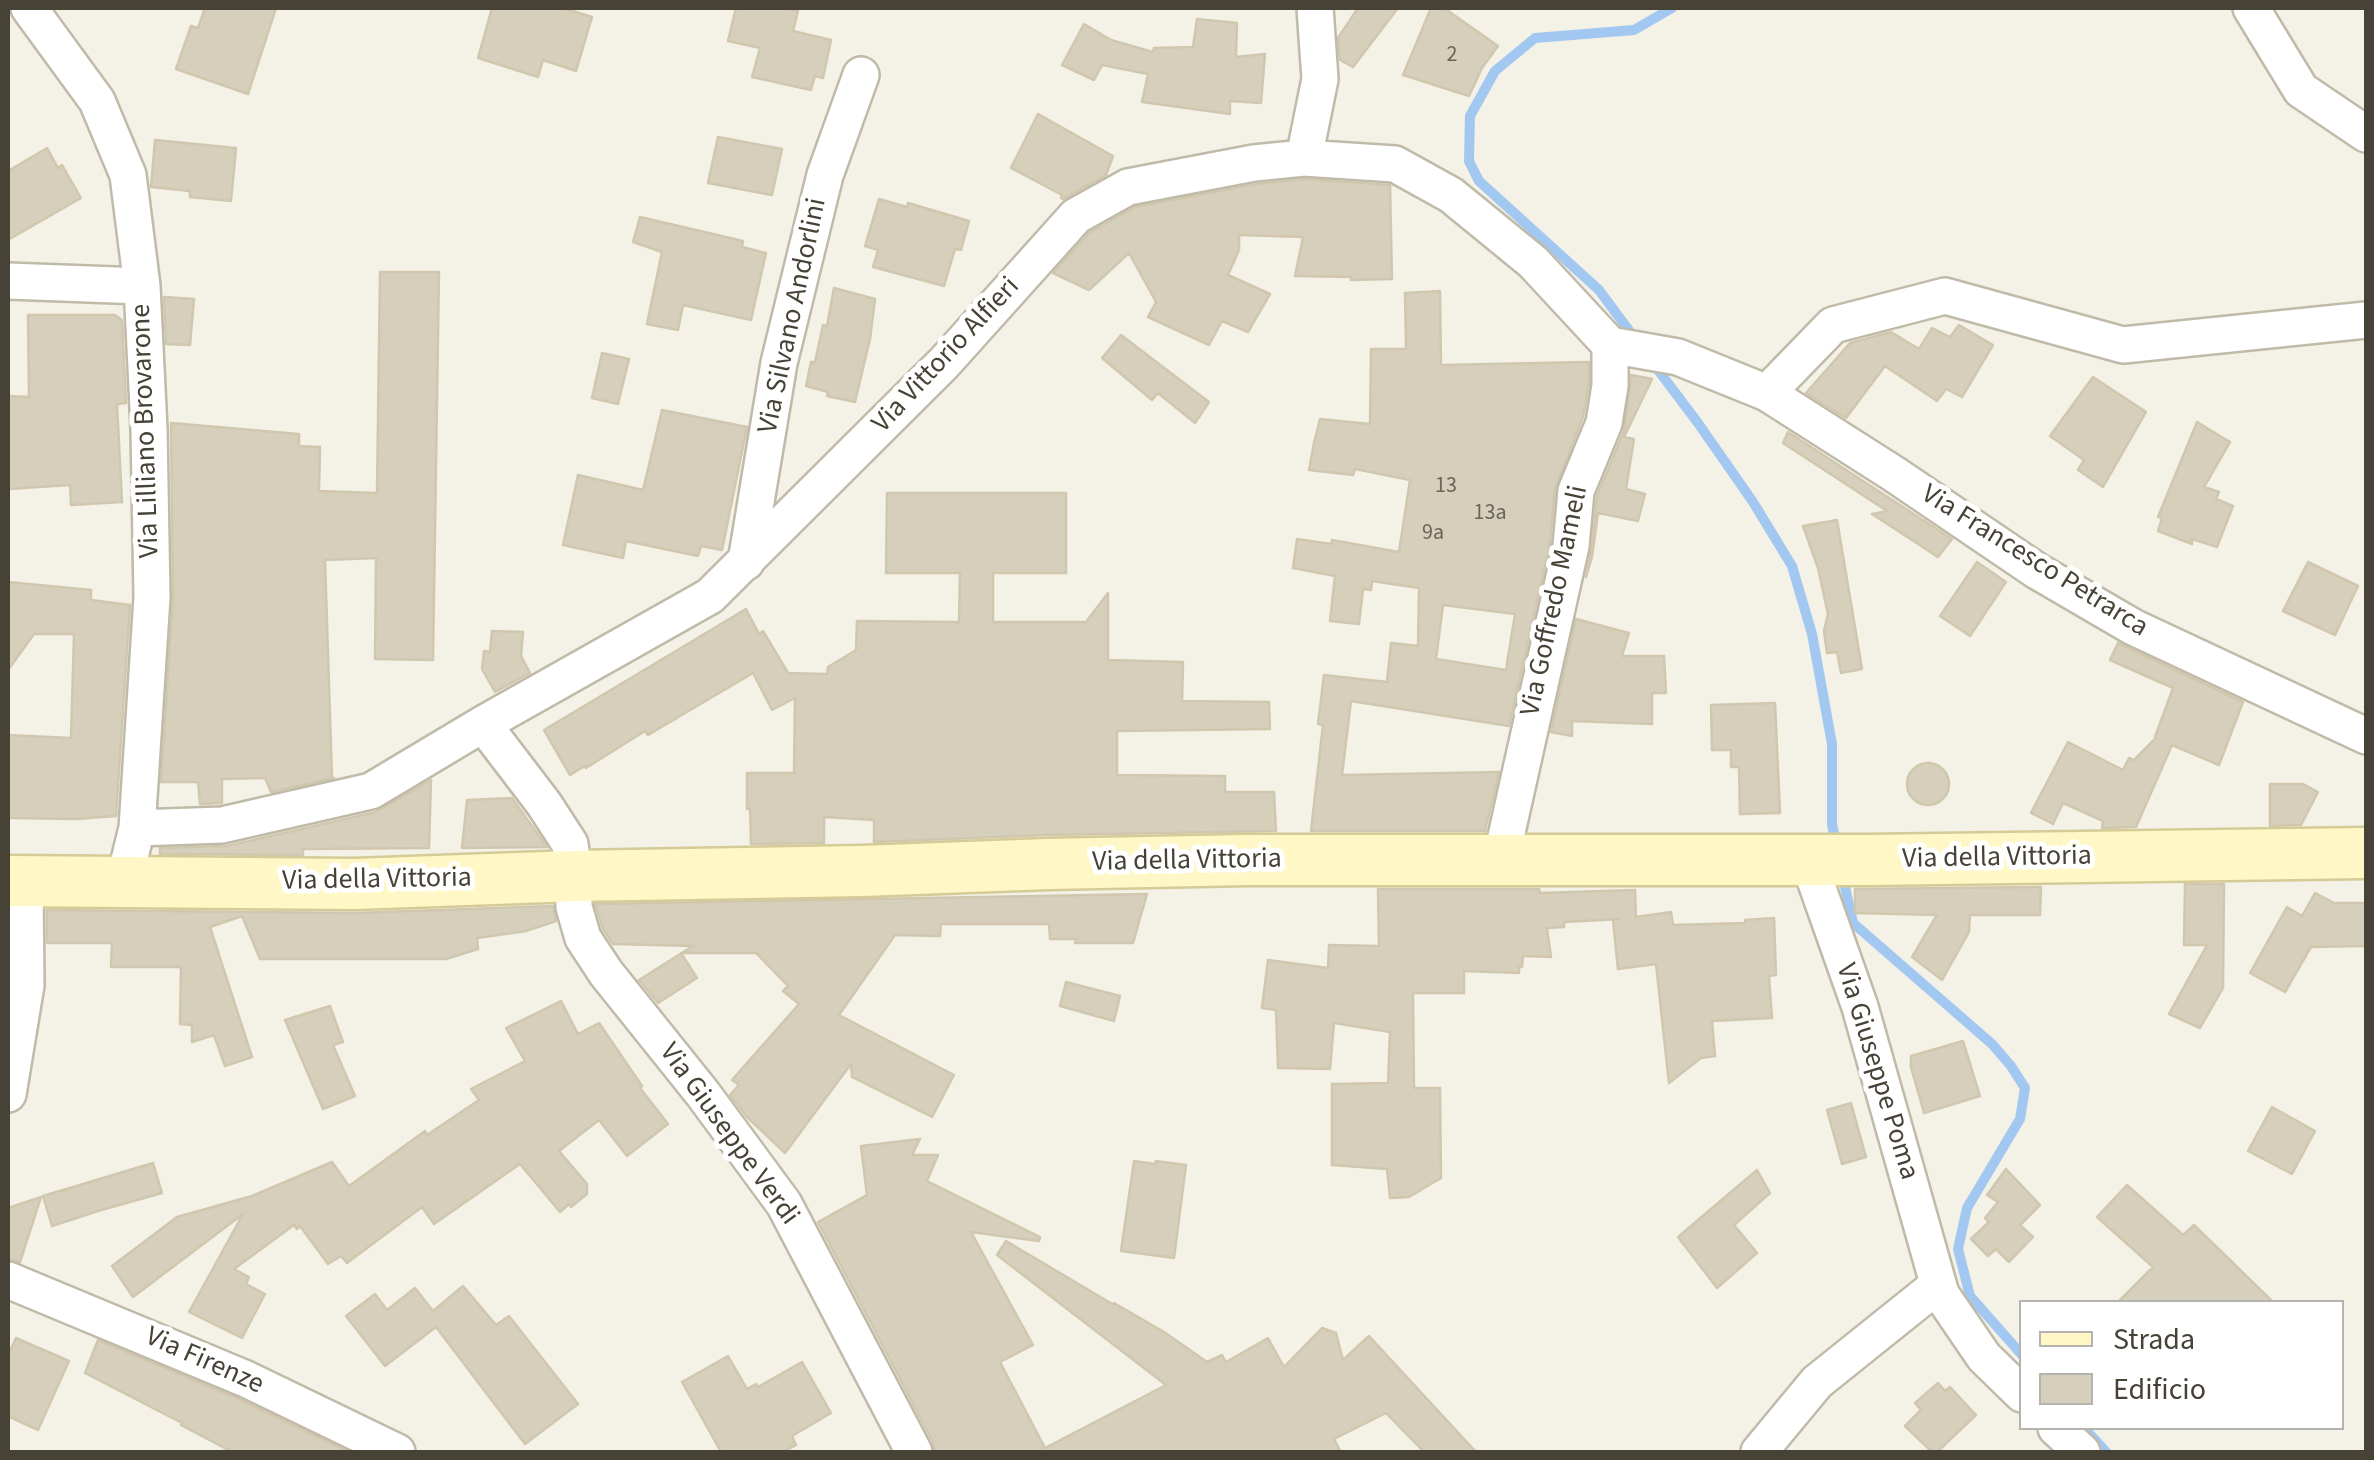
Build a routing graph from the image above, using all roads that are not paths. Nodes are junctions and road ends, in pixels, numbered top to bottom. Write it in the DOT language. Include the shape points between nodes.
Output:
graph roads {
  1 [pos="29,8"];
  2 [pos="1316,8"];
  3 [pos="2251,8"];
  4 [pos="860,75"];
  5 [pos="2366,134"];
  6 [pos="1304,158"];
  7 [pos="8,281"];
  8 [pos="142,286"];
  9 [pos="2366,320"];
  10 [pos="1610,345"];
  11 [pos="1767,393"];
  12 [pos="746,562"];
  13 [pos="482,724"];
  14 [pos="2366,736"];
  15 [pos="136,828"];
  16 [pos="2366,853"];
  17 [pos="1501,859"];
  18 [pos="1837,860"];
  19 [pos="574,876"];
  20 [pos="16,880"];
  21 [pos="124,882"];
  22 [pos="8,1094"];
  23 [pos="8,1280"];
  24 [pos="1938,1285"];
  25 [pos="2019,1391"];
  26 [pos="2058,1430"];
  27 [pos="397,1452"];
  28 [pos="914,1452"];
  29 [pos="1759,1452"];
  30 [pos="2082,1452"];
  1 -- 8 [label="street, Via Lilliano Brovarone" via="98,101 128,175"];
  2 -- 6 [label="street" via="1320,79"];
  3 -- 5 [label="street" via="2302,90"];
  4 -- 12 [label="street, Via Silvano Andorlini" via="825,175 779,364"];
  6 -- 10 [label="street, Via Vittorio Alfieri" via="1395,164 1451,195 1533,262"];
  6 -- 12 [label="street, Via Vittorio Alfieri" via="1128,188 1076,216 944,364"];
  7 -- 8 [label="street"];
  8 -- 15 [label="street, Via Lilliano Brovarone" via="152,597"];
  9 -- 11 [label="street" via="2123,345 1945,296 1833,325"];
  10 -- 11 [label="street" via="1678,357"];
  10 -- 17 [label="street, Via Goffredo Mameli" via="1604,422 1576,492 1571,546"];
  11 -- 14 [label="street, Via Francesco Petrarca" via="2133,626"];
  12 -- 13 [label="street, Via Vittorio Alfieri" via="710,596"];
  13 -- 15 [label="street, Via Vittorio Alfieri" via="372,791 222,825"];
  13 -- 19 [label="street, Via Giuseppe Verdi" via="570,844"];
  15 -- 21 [label="street, Via Lilliano Brovarone"];
  16 -- 18 [label="street, Via della Vittoria"];
  17 -- 18 [label="street, Via della Vittoria"];
  17 -- 19 [label="street, Via della Vittoria"];
  18 -- 24 [label="street, Via Giuseppe Poma" via="1860,1008"];
  19 -- 21 [label="street, Via della Vittoria" via="355,884"];
  19 -- 28 [label="street, Via Giuseppe Verdi" via="583,938 784,1204"];
  20 -- 21 [label="street, Via della Vittoria"];
  20 -- 22 [label="street" via="26,985"];
  23 -- 27 [label="street, Via Firenze" via="246,1379"];
  24 -- 25 [label="street, Via Giuseppe Poma" via="1984,1358"];
  24 -- 29 [label="street" via="1817,1382"];
  26 -- 30 [label="street"];
}
